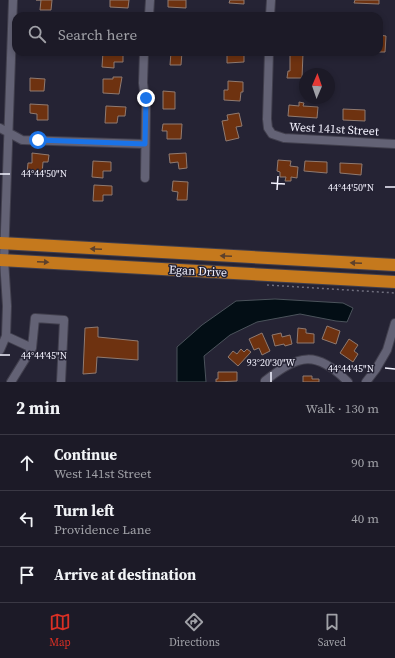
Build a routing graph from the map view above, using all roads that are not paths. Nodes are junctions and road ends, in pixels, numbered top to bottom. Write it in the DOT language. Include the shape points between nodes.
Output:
graph roads {
  1 [pos="13,0"];
  2 [pos="150,0"];
  3 [pos="271,0"];
  4 [pos="13,12"];
  5 [pos="149,12"];
  6 [pos="270,12"];
  7 [pos="12,26"];
  8 [pos="144,56"];
  9 [pos="269,56"];
  10 [pos="0,128"];
  11 [pos="8,132"];
  12 [pos="145,144"];
  13 [pos="395,144"];
  14 [pos="145,178"];
  15 [pos="3,244"];
  16 [pos="2,260"];
  17 [pos="395,265"];
  18 [pos="395,282"];
  19 [pos="395,324"];
  20 [pos="6,336"];
  21 [pos="32,348"];
  22 [pos="0,350"];
  23 [pos="265,380"];
  24 [pos="11,382"];
  25 [pos="61,382"];
  26 [pos="348,382"];
  27 [pos="366,382"];
  1 -- 4 [label="street"];
  2 -- 5 [label="street"];
  3 -- 6 [label="street"];
  7 -- 11 [label="street"];
  8 -- 12 [label="street"];
  9 -- 13 [label="street, West 141st Street" via="267,119 272,134 284,138"];
  10 -- 11 [label="street"];
  11 -- 12 [label="street" via="22,140"];
  11 -- 15 [label="street"];
  12 -- 14 [label="street"];
  15 -- 16 [label="street"];
  17 -- 15 [label="highway, Egan Drive, one-way"];
  16 -- 18 [label="highway, Egan Drive, one-way"];
  16 -- 20 [label="street" via="7,306"];
  19 -- 27 [label="street" via="387,350"];
  20 -- 21 [label="street"];
  20 -- 22 [label="street"];
  21 -- 24 [label="street"];
  21 -- 25 [label="street" via="34,318 64,320"];
  23 -- 26 [label="street" via="291,362 311,360 331,367"];
}
